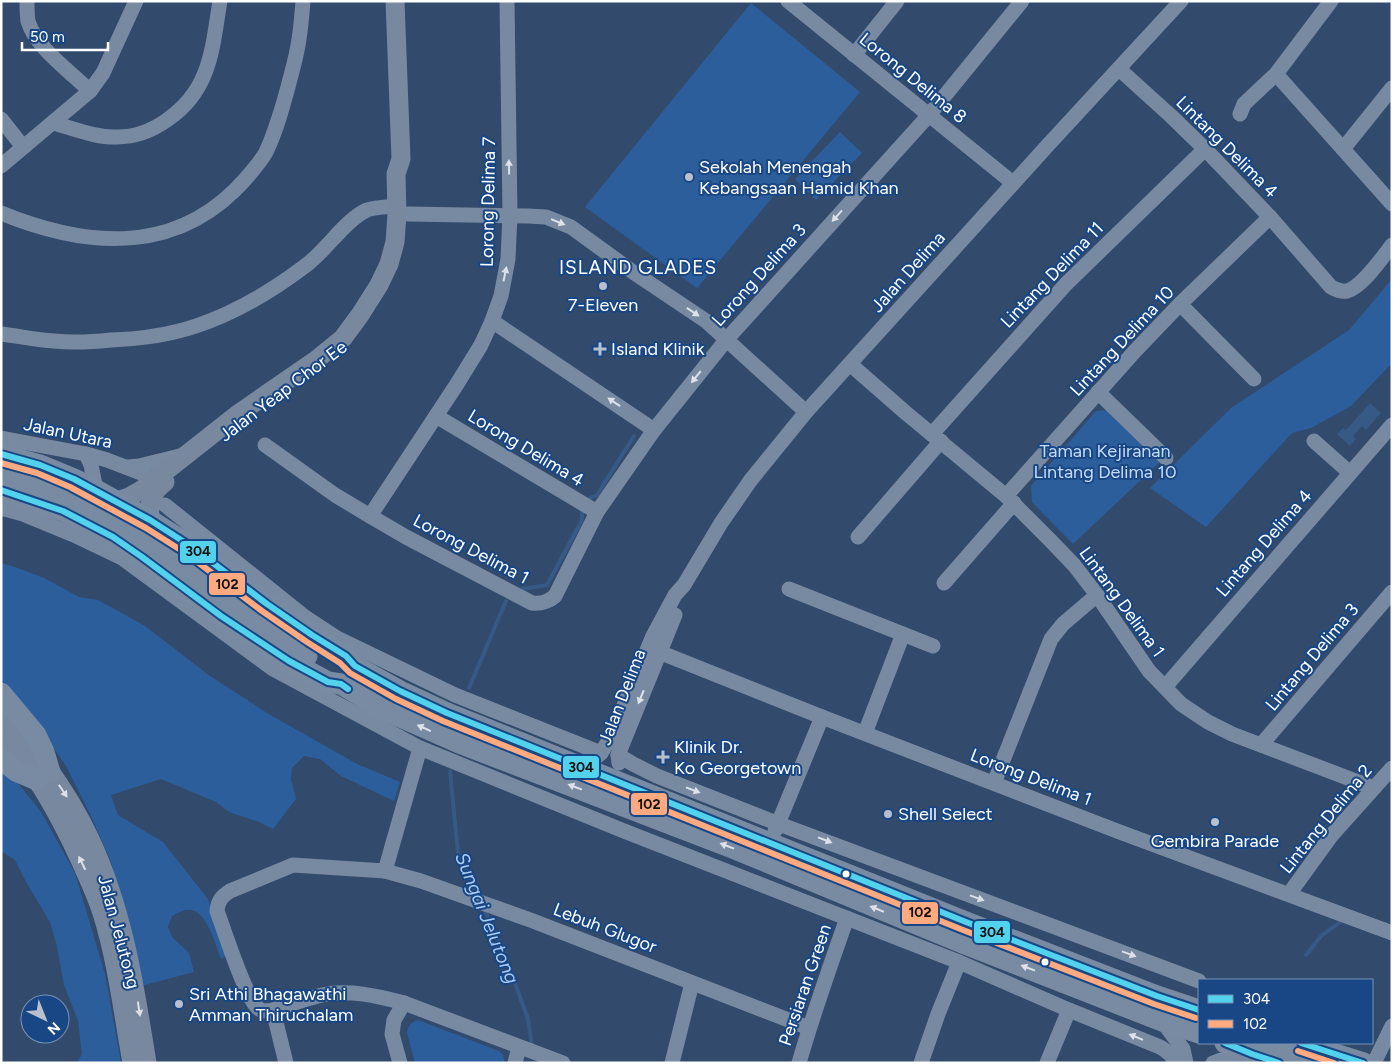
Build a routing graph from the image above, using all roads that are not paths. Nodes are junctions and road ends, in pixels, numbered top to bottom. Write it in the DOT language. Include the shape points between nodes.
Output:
graph roads {
  1 [pos="27,1"];
  2 [pos="136,1"];
  3 [pos="220,1"];
  4 [pos="303,1"];
  5 [pos="395,1"];
  6 [pos="507,1"];
  7 [pos="788,1"];
  8 [pos="896,1"];
  9 [pos="1022,1"];
  10 [pos="1181,1"];
  11 [pos="1330,1"];
  12 [pos="854,55"];
  13 [pos="1119,69"];
  14 [pos="1276,74"];
  15 [pos="1392,88"];
  16 [pos="90,91"];
  17 [pos="1240,114"];
  18 [pos="929,115"];
  19 [pos="1,119"];
  20 [pos="53,123"];
  21 [pos="23,147"];
  22 [pos="1205,149"];
  23 [pos="1343,149"];
  24 [pos="1,166"];
  25 [pos="1013,183"];
  26 [pos="1392,204"];
  27 [pos="402,210"];
  28 [pos="1,213"];
  29 [pos="510,215"];
  30 [pos="1270,217"];
  31 [pos="1392,245"];
  32 [pos="1180,304"];
  33 [pos="492,320"];
  34 [pos="1,334"];
  35 [pos="727,339"];
  36 [pos="850,364"];
  37 [pos="1254,379"];
  38 [pos="1098,392"];
  39 [pos="806,412"];
  40 [pos="436,416"];
  41 [pos="1392,425"];
  42 [pos="654,430"];
  43 [pos="936,437"];
  44 [pos="1,438"];
  45 [pos="1314,441"];
  46 [pos="265,445"];
  47 [pos="1,454"];
  48 [pos="86,454"];
  49 [pos="188,454"];
  50 [pos="1166,458"];
  51 [pos="127,467"];
  52 [pos="1,469"];
  53 [pos="1350,473"];
  54 [pos="150,484"];
  55 [pos="1,490"];
  56 [pos="96,490"];
  57 [pos="1010,499"];
  58 [pos="117,501"];
  59 [pos="1,508"];
  60 [pos="157,512"];
  61 [pos="597,512"];
  62 [pos="370,516"];
  63 [pos="858,537"];
  64 [pos="944,583"];
  65 [pos="684,585"];
  66 [pos="789,589"];
  67 [pos="1392,592"];
  68 [pos="1097,595"];
  69 [pos="555,596"];
  70 [pos="272,630"];
  71 [pos="902,634"];
  72 [pos="933,646"];
  73 [pos="659,652"];
  74 [pos="355,666"];
  75 [pos="341,684"];
  76 [pos="1164,687"];
  77 [pos="1,693"];
  78 [pos="1,711"];
  79 [pos="822,717"];
  80 [pos="865,733"];
  81 [pos="1,735"];
  82 [pos="1261,745"];
  83 [pos="467,746"];
  84 [pos="420,748"];
  85 [pos="601,753"];
  86 [pos="618,754"];
  87 [pos="1,758"];
  88 [pos="502,759"];
  89 [pos="575,764"];
  90 [pos="1392,768"];
  91 [pos="43,776"];
  92 [pos="487,776"];
  93 [pos="994,783"];
  94 [pos="1374,788"];
  95 [pos="667,802"];
  96 [pos="779,824"];
  97 [pos="770,843"];
  98 [pos="384,871"];
  99 [pos="909,873"];
  100 [pos="1289,894"];
  101 [pos="901,896"];
  102 [pos="847,918"];
  103 [pos="1392,933"];
  104 [pos="959,962"];
  105 [pos="1198,981"];
  106 [pos="692,983"];
  107 [pos="404,1003"];
  108 [pos="273,1010"];
  109 [pos="1069,1010"];
  110 [pos="1198,1010"];
  111 [pos="1162,1021"];
  112 [pos="1392,1026"];
  113 [pos="809,1028"];
  114 [pos="1198,1033"];
  115 [pos="1231,1044"];
  116 [pos="1304,1044"];
  117 [pos="1382,1046"];
  118 [pos="522,1048"];
  119 [pos="1253,1048"];
  120 [pos="132,1063"];
  121 [pos="147,1063"];
  122 [pos="286,1063"];
  123 [pos="400,1063"];
  124 [pos="515,1063"];
  125 [pos="563,1063"];
  126 [pos="672,1063"];
  127 [pos="799,1063"];
  128 [pos="921,1063"];
  129 [pos="1047,1063"];
  130 [pos="1175,1063"];
  131 [pos="1186,1063"];
  132 [pos="1213,1063"];
  133 [pos="1280,1063"];
  134 [pos="1320,1063"];
  135 [pos="1364,1063"];
  136 [pos="1374,1063"];
  1 -- 16 [label="street" via="28,20 41,45"];
  2 -- 16 [label="street" via="103,73"];
  3 -- 20 [label="street" via="207,71 199,87 189,102 156,128 118,138"];
  4 -- 28 [label="street" via="299,41 280,116 265,154 220,204 191,222 162,234 111,239 45,229"];
  5 -- 27 [label="main road, Jalan Yeap Chor Ee" via="401,159 396,174"];
  29 -- 6 [label="street, Lorong Delima 7, one-way"];
  7 -- 12 [label="street, Lorong Delima 8"];
  8 -- 12 [label="street"];
  9 -- 18 [label="street, Lorong Delima 3"];
  10 -- 13 [label="street, Jalan Delima"];
  11 -- 14 [label="street"];
  12 -- 18 [label="street, Lorong Delima 8"];
  13 -- 22 [label="street, Lintang Delima 4"];
  13 -- 25 [label="street, Jalan Delima"];
  14 -- 17 [label="street" via="1244,104"];
  14 -- 23 [label="street"];
  15 -- 23 [label="street"];
  16 -- 20 [label="street"];
  18 -- 25 [label="street, Lorong Delima 8"];
  18 -- 35 [label="street, Lorong Delima 3, one-way"];
  19 -- 21 [label="street"];
  20 -- 21 [label="street"];
  21 -- 24 [label="street"];
  22 -- 30 [label="street, Lintang Delima 4"];
  22 -- 43 [label="street, Lintang Delima 11" via="1066,284"];
  23 -- 26 [label="street"];
  25 -- 36 [label="street, Jalan Delima"];
  27 -- 29 [label="street"];
  27 -- 34 [label="street" via="378,208 366,211 311,262 278,285 226,314 195,326 157,335 93,342"];
  27 -- 49 [label="main road, Jalan Yeap Chor Ee" via="389,264 379,285 343,338"];
  27 -- 60 [label="main road, Jalan Yeap Chor Ee" via="402,253 368,320 326,362 157,488 149,506"];
  33 -- 29 [label="street, Lorong Delima 7, one-way" via="501,296 508,259"];
  29 -- 35 [label="street, one-way" via="546,217 570,227"];
  30 -- 31 [label="street, Lintang Delima 4" via="1331,287 1340,291 1348,291 1362,280"];
  30 -- 32 [label="street, Lintang Delima 10"];
  32 -- 37 [label="street"];
  32 -- 38 [label="street, Lintang Delima 10"];
  33 -- 40 [label="street, Lorong Delima 7" via="481,345"];
  42 -- 33 [label="street, one-way"];
  35 -- 39 [label="street"];
  35 -- 42 [label="street, Lorong Delima 3, one-way"];
  36 -- 39 [label="street, Jalan Delima"];
  36 -- 43 [label="street, Lintang Delima 1"];
  38 -- 50 [label="street"];
  38 -- 57 [label="street, Lintang Delima 10"];
  39 -- 65 [label="street, Jalan Delima" via="750,481"];
  40 -- 61 [label="street, Lorong Delima 4"];
  40 -- 62 [label="street, Lorong Delima 7"];
  41 -- 53 [label="street, Lintang Delima 4"];
  42 -- 61 [label="street, Lorong Delima 3"];
  43 -- 57 [label="street, Lintang Delima 1"];
  43 -- 63 [label="street, Lintang Delima 11"];
  44 -- 48 [label="street, Jalan Utara"];
  45 -- 53 [label="street"];
  46 -- 62 [label="street" via="334,495"];
  47 -- 56 [label="highway" via="40,465"];
  48 -- 51 [label="street, Jalan Utara"];
  48 -- 56 [label="street"];
  49 -- 51 [label="street, Jalan Utara"];
  49 -- 54 [label="main road, Jalan Yeap Chor Ee"];
  51 -- 54 [label="street, Jalan Utara" via="141,473"];
  52 -- 70 [label="highway" via="90,502 135,528"];
  53 -- 76 [label="street, Lintang Delima 4"];
  54 -- 58 [label="main road, Jalan Yeap Chor Ee"];
  55 -- 75 [label="highway" via="63,511 113,537 254,638 328,682"];
  56 -- 58 [label="highway"];
  57 -- 64 [label="street, Lintang Delima 10"];
  57 -- 68 [label="street, Lintang Delima 1" via="1074,565"];
  58 -- 60 [label="highway"];
  59 -- 84 [label="street" via="74,535 122,558 273,670"];
  60 -- 74 [label="highway" via="192,547 267,604 346,656"];
  60 -- 85 [label="street" via="337,638 455,695"];
  61 -- 69 [label="street, Lorong Delima 3"];
  62 -- 69 [label="street, Lorong Delima 1" via="532,603 548,602"];
  65 -- 73 [label="street, Jalan Delima" via="682,598"];
  65 -- 85 [label="street, Jalan Delima" via="675,594 653,636"];
  66 -- 71 [label="street"];
  67 -- 82 [label="street, Lintang Delima 3"];
  68 -- 76 [label="street, Lintang Delima 1" via="1149,671"];
  68 -- 93 [label="street" via="1063,624 1051,639"];
  70 -- 74 [label="highway" via="340,666"];
  70 -- 75 [label="highway" via="298,651 333,672"];
  71 -- 72 [label="street"];
  71 -- 80 [label="street"];
  73 -- 79 [label="street, Lorong Delima 1"];
  73 -- 86 [label="street, Jalan Delima, one-way"];
  74 -- 89 [label="highway" via="447,713"];
  83 -- 75 [label="highway, one-way" via="382,709"];
  76 -- 82 [label="street, Lintang Delima 1" via="1208,722"];
  77 -- 91 [label="highway" via="36,735 44,752"];
  78 -- 91 [label="main road, Jalan Jelutong" via="13,724"];
  79 -- 80 [label="street, Lorong Delima 1"];
  79 -- 96 [label="street"];
  80 -- 93 [label="street, Lorong Delima 1"];
  81 -- 91 [label="main road, Jalan Jelutong"];
  82 -- 94 [label="street, Lintang Delima 1"];
  83 -- 88 [label="highway"];
  83 -- 92 [label="street"];
  84 -- 92 [label="street"];
  84 -- 98 [label="street"];
  85 -- 89 [label="street, Jalan Delima"];
  86 -- 95 [label="street, Jalan Delima" via="622,768 653,786"];
  86 -- 96 [label="street, one-way" via="657,776"];
  87 -- 91 [label="highway" via="16,770"];
  88 -- 92 [label="street"];
  111 -- 88 [label="highway, one-way"];
  89 -- 95 [label="highway"];
  90 -- 94 [label="street, Lintang Delima 2"];
  120 -- 91 [label="main road, Jalan Jelutong, one-way" via="103,915"];
  91 -- 121 [label="main road, Jalan Jelutong, one-way" via="70,801 90,839 116,910 136,992"];
  92 -- 102 [label="street"];
  93 -- 100 [label="street, Lorong Delima 1"];
  94 -- 100 [label="street, Lintang Delima 2" via="1331,836"];
  95 -- 97 [label="highway"];
  96 -- 97 [label="street"];
  96 -- 99 [label="street, one-way"];
  97 -- 101 [label="highway"];
  98 -- 106 [label="street, Lebuh Glugor" via="489,905"];
  98 -- 108 [label="street, Lebuh Glugor" via="293,865 222,896 218,911 253,1003 259,1009"];
  99 -- 101 [label="street"];
  99 -- 105 [label="street, one-way"];
  100 -- 103 [label="street, Lorong Delima 1"];
  101 -- 110 [label="highway"];
  102 -- 104 [label="street"];
  102 -- 113 [label="street, Persiaran Green"];
  104 -- 109 [label="street"];
  104 -- 128 [label="street"];
  106 -- 113 [label="street, Lebuh Glugor"];
  106 -- 126 [label="street"];
  107 -- 108 [label="street" via="340,993"];
  107 -- 118 [label="street"];
  107 -- 123 [label="street" via="394,1020 392,1034"];
  108 -- 122 [label="street"];
  109 -- 129 [label="street"];
  130 -- 109 [label="street, one-way" via="1160,1047"];
  111 -- 114 [label="highway"];
  111 -- 131 [label="street" via="1182,1049"];
  112 -- 117 [label="street"];
  113 -- 127 [label="street, Persiaran Green"];
  115 -- 119 [label="highway"];
  116 -- 135 [label="highway"];
  117 -- 136 [label="street"];
  118 -- 124 [label="street"];
  118 -- 125 [label="street"];
  119 -- 132 [label="street"];
  119 -- 133 [label="highway"];
  119 -- 134 [label="highway"];
}
